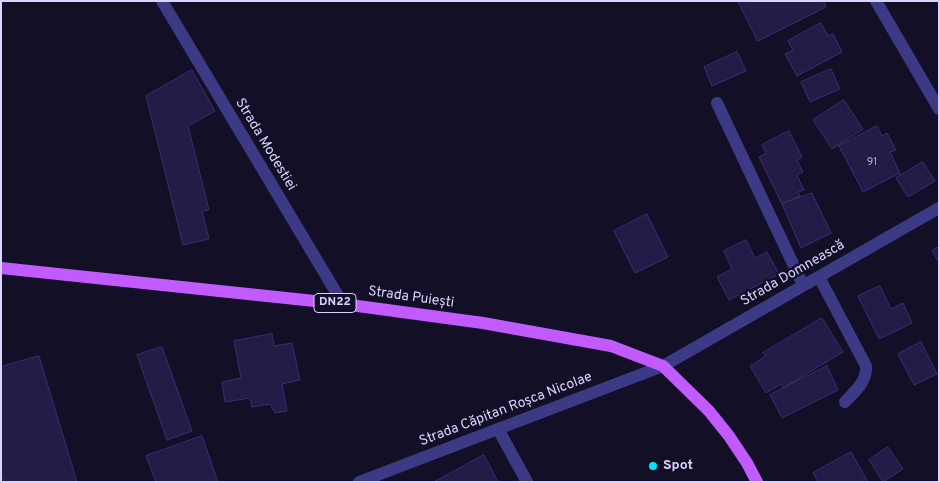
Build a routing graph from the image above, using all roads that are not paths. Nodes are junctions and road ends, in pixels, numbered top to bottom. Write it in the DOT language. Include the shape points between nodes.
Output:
graph roads {
  1 [pos="162,1"];
  2 [pos="876,1"];
  3 [pos="717,103"];
  4 [pos="939,110"];
  5 [pos="939,208"];
  6 [pos="1,268"];
  7 [pos="819,277"];
  8 [pos="803,285"];
  9 [pos="343,304"];
  10 [pos="663,366"];
  11 [pos="845,402"];
  12 [pos="498,429"];
  13 [pos="359,482"];
  14 [pos="526,482"];
  15 [pos="757,482"];
  1 -- 9 [label="street, Strada Modestiei"];
  2 -- 4 [label="street"];
  3 -- 8 [label="street"];
  5 -- 7 [label="street, Strada Domnească"];
  6 -- 9 [label="main road, Strada Puiești / DN22"];
  7 -- 8 [label="street, Strada Domnească"];
  7 -- 11 [label="street" via="866,366 863,382"];
  8 -- 10 [label="street, Strada Domnească"];
  9 -- 10 [label="main road, Strada Puiești / DN22" via="483,323 611,346"];
  10 -- 12 [label="street, Strada Căpitan Roșca Nicolae"];
  10 -- 15 [label="main road, DN22" via="709,411"];
  12 -- 13 [label="street, Strada Căpitan Roșca Nicolae"];
  12 -- 14 [label="street"];
}
